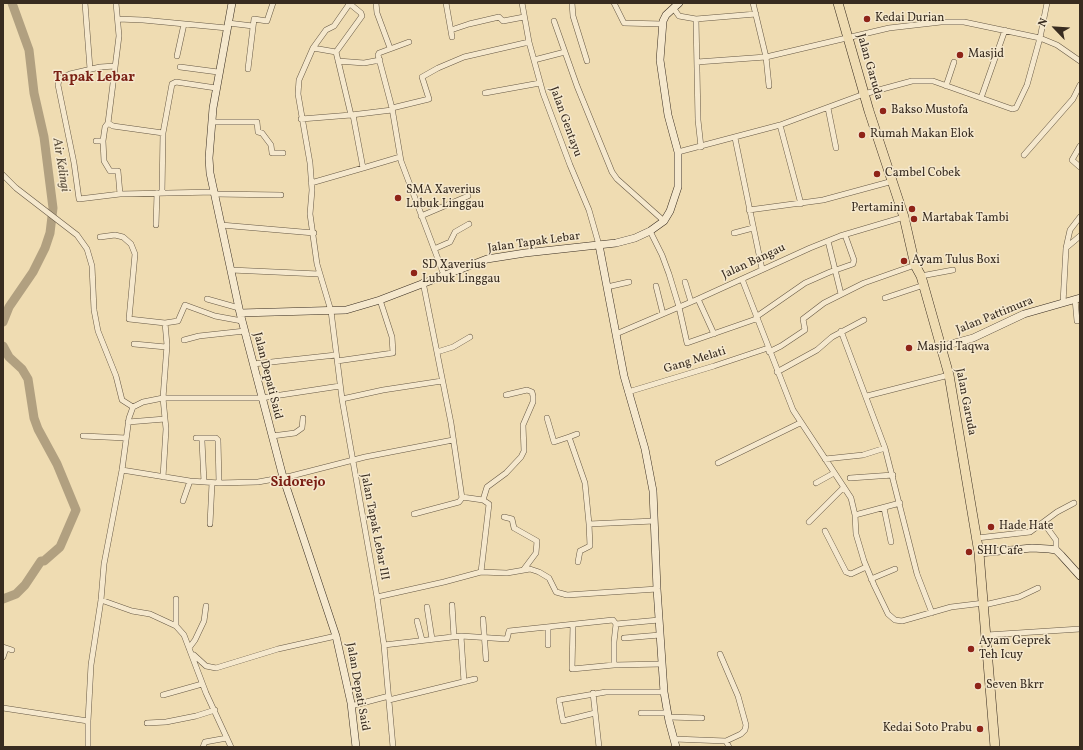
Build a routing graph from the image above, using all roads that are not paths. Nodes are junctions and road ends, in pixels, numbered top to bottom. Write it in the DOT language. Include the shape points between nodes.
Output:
graph roads {
  1 [pos="84,3"];
  2 [pos="116,3"];
  3 [pos="232,3"];
  4 [pos="273,3"];
  5 [pos="376,3"];
  6 [pos="446,3"];
  7 [pos="522,3"];
  8 [pos="572,3"];
  9 [pos="614,3"];
  10 [pos="753,3"];
  11 [pos="838,3"];
  12 [pos="1047,3"];
  13 [pos="350,4"];
  14 [pos="677,6"];
  15 [pos="756,14"];
  16 [pos="524,17"];
  17 [pos="118,19"];
  18 [pos="696,19"];
  19 [pos="554,21"];
  20 [pos="184,24"];
  21 [pos="662,24"];
  22 [pos="228,25"];
  23 [pos="253,26"];
  24 [pos="451,30"];
  25 [pos="1005,30"];
  26 [pos="452,37"];
  27 [pos="847,37"];
  28 [pos="1040,38"];
  29 [pos="409,42"];
  30 [pos="530,42"];
  31 [pos="313,48"];
  32 [pos="390,48"];
  33 [pos="336,52"];
  34 [pos="565,52"];
  35 [pos="177,56"];
  36 [pos="766,57"];
  37 [pos="380,60"];
  38 [pos="534,60"];
  39 [pos="1080,60"];
  40 [pos="587,61"];
  41 [pos="338,62"];
  42 [pos="697,62"];
  43 [pos="954,62"];
  44 [pos="115,66"];
  45 [pos="180,67"];
  46 [pos="90,69"];
  47 [pos="248,69"];
  48 [pos="218,72"];
  49 [pos="540,83"];
  50 [pos="1080,85"];
  51 [pos="769,86"];
  52 [pos="946,86"];
  53 [pos="216,88"];
  54 [pos="485,93"];
  55 [pos="864,94"];
  56 [pos="982,98"];
  57 [pos="828,108"];
  58 [pos="392,109"];
  59 [pos="352,115"];
  60 [pos="301,119"];
  61 [pos="212,122"];
  62 [pos="108,123"];
  63 [pos="780,126"];
  64 [pos="163,132"];
  65 [pos="735,138"];
  66 [pos="96,141"];
  67 [pos="103,141"];
  68 [pos="1080,146"];
  69 [pos="700,147"];
  70 [pos="836,148"];
  71 [pos="678,152"];
  72 [pos="283,153"];
  73 [pos="1024,155"];
  74 [pos="400,157"];
  75 [pos="1080,167"];
  76 [pos="363,168"];
  77 [pos="3,174"];
  78 [pos="892,181"];
  79 [pos="311,183"];
  80 [pos="160,193"];
  81 [pos="215,193"];
  82 [pos="120,194"];
  83 [pos="281,195"];
  84 [pos="468,196"];
  85 [pos="801,204"];
  86 [pos="749,210"];
  87 [pos="421,216"];
  88 [pos="904,217"];
  89 [pos="1080,217"];
  90 [pos="664,221"];
  91 [pos="221,224"];
  92 [pos="469,224"];
  93 [pos="156,225"];
  94 [pos="753,228"];
  95 [pos="650,231"];
  96 [pos="314,233"];
  97 [pos="734,233"];
  98 [pos="845,234"];
  99 [pos="1080,236"];
  100 [pos="100,237"];
  101 [pos="828,241"];
  102 [pos="599,245"];
  103 [pos="1066,248"];
  104 [pos="434,249"];
  105 [pos="915,265"];
  106 [pos="762,269"];
  107 [pos="231,270"];
  108 [pos="835,270"];
  109 [pos="953,270"];
  110 [pos="319,274"];
  111 [pos="444,275"];
  112 [pos="921,276"];
  113 [pos="742,279"];
  114 [pos="423,282"];
  115 [pos="629,282"];
  116 [pos="685,282"];
  117 [pos="924,285"];
  118 [pos="656,286"];
  119 [pos="607,287"];
  120 [pos="841,294"];
  121 [pos="885,298"];
  122 [pos="207,299"];
  123 [pos="698,299"];
  124 [pos="1077,299"];
  125 [pos="380,300"];
  126 [pos="691,302"];
  127 [pos="1063,303"];
  128 [pos="679,307"];
  129 [pos="331,311"];
  130 [pos="241,314"];
  131 [pos="663,314"];
  132 [pos="756,318"];
  133 [pos="864,320"];
  134 [pos="1077,321"];
  135 [pos="165,323"];
  136 [pos="244,331"];
  137 [pos="842,331"];
  138 [pos="616,334"];
  139 [pos="714,334"];
  140 [pos="470,337"];
  141 [pos="184,340"];
  142 [pos="134,344"];
  143 [pos="166,347"];
  144 [pos="940,347"];
  145 [pos="768,350"];
  146 [pos="437,352"];
  147 [pos="336,355"];
  148 [pos="338,361"];
  149 [pos="252,364"];
  150 [pos="777,372"];
  151 [pos="949,375"];
  152 [pos="442,381"];
  153 [pos="340,386"];
  154 [pos="628,392"];
  155 [pos="506,395"];
  156 [pos="867,396"];
  157 [pos="163,398"];
  158 [pos="261,398"];
  159 [pos="342,400"];
  160 [pos="133,407"];
  161 [pos="303,418"];
  162 [pos="547,418"];
  163 [pos="166,419"];
  164 [pos="128,422"];
  165 [pos="800,423"];
  166 [pos="577,434"];
  167 [pos="83,436"];
  168 [pos="272,436"];
  169 [pos="569,437"];
  170 [pos="126,438"];
  171 [pos="196,438"];
  172 [pos="453,440"];
  173 [pos="202,441"];
  174 [pos="885,448"];
  175 [pos="825,459"];
  176 [pos="352,460"];
  177 [pos="718,463"];
  178 [pos="122,470"];
  179 [pos="834,473"];
  180 [pos="893,475"];
  181 [pos="163,477"];
  182 [pos="283,477"];
  183 [pos="850,478"];
  184 [pos="190,481"];
  185 [pos="204,482"];
  186 [pos="212,483"];
  187 [pos="219,483"];
  188 [pos="816,483"];
  189 [pos="844,487"];
  190 [pos="462,497"];
  191 [pos="483,500"];
  192 [pos="183,501"];
  193 [pos="900,503"];
  194 [pos="1074,503"];
  195 [pos="884,508"];
  196 [pos="414,514"];
  197 [pos="855,515"];
  198 [pos="504,517"];
  199 [pos="654,521"];
  200 [pos="809,522"];
  201 [pos="210,524"];
  202 [pos="589,524"];
  203 [pos="1048,529"];
  204 [pos="825,531"];
  205 [pos="977,538"];
  206 [pos="891,542"];
  207 [pos="1056,550"];
  208 [pos="979,553"];
  209 [pos="578,562"];
  210 [pos="866,566"];
  211 [pos="524,569"];
  212 [pos="895,569"];
  213 [pos="481,572"];
  214 [pos="1080,576"];
  215 [pos="871,579"];
  216 [pos="1038,588"];
  217 [pos="657,589"];
  218 [pos="377,597"];
  219 [pos="176,599"];
  220 [pos="101,600"];
  221 [pos="984,604"];
  222 [pos="452,605"];
  223 [pos="206,606"];
  224 [pos="427,607"];
  225 [pos="932,613"];
  226 [pos="483,619"];
  227 [pos="659,620"];
  228 [pos="417,621"];
  229 [pos="616,624"];
  230 [pos="176,626"];
  231 [pos="573,626"];
  232 [pos="548,628"];
  233 [pos="1080,629"];
  234 [pos="660,635"];
  235 [pos="987,635"];
  236 [pos="336,636"];
  237 [pos="461,636"];
  238 [pos="454,637"];
  239 [pos="484,637"];
  240 [pos="624,638"];
  241 [pos="432,639"];
  242 [pos="422,640"];
  243 [pos="384,645"];
  244 [pos="548,645"];
  245 [pos="7,649"];
  246 [pos="190,649"];
  247 [pos="720,654"];
  248 [pos="3,657"];
  249 [pos="486,658"];
  250 [pos="662,664"];
  251 [pos="614,665"];
  252 [pos="475,679"];
  253 [pos="464,682"];
  254 [pos="202,684"];
  255 [pos="664,692"];
  256 [pos="593,693"];
  257 [pos="163,695"];
  258 [pos="389,698"];
  259 [pos="351,706"];
  260 [pos="3,708"];
  261 [pos="215,710"];
  262 [pos="595,713"];
  263 [pos="641,713"];
  264 [pos="668,715"];
  265 [pos="702,718"];
  266 [pos="88,721"];
  267 [pos="147,723"];
  268 [pos="227,738"];
  269 [pos="674,739"];
  270 [pos="726,741"];
  271 [pos="88,747"];
  272 [pos="204,747"];
  273 [pos="230,747"];
  274 [pos="356,747"];
  275 [pos="393,747"];
  276 [pos="599,747"];
  277 [pos="676,747"];
  278 [pos="729,747"];
  279 [pos="995,747"];
  1 -- 46 [label="street"];
  2 -- 17 [label="street"];
  3 -- 22 [label="street, Jalan Depati Said"];
  4 -- 23 [label="street" via="268,20 255,19"];
  5 -- 32 [label="street" via="377,13"];
  6 -- 24 [label="street"];
  7 -- 16 [label="street, Jalan Gentayu"];
  8 -- 40 [label="street" via="573,16"];
  9 -- 21 [label="street" via="624,23"];
  10 -- 15 [label="street"];
  11 -- 27 [label="highway, Jalan Garuda"];
  12 -- 28 [label="street"];
  13 -- 31 [label="street, Jalan Tapak Lebar III"];
  13 -- 33 [label="street" via="362,16"];
  14 -- 18 [label="street" via="679,16"];
  14 -- 21 [label="street" via="666,15"];
  15 -- 18 [label="street"];
  15 -- 36 [label="street"];
  16 -- 24 [label="street" via="504,20 499,17"];
  16 -- 30 [label="street, Jalan Gentayu"];
  17 -- 20 [label="street"];
  17 -- 44 [label="street" via="119,36"];
  18 -- 42 [label="street"];
  19 -- 34 [label="street"];
  20 -- 22 [label="street"];
  20 -- 35 [label="street"];
  21 -- 71 [label="street" via="661,75"];
  22 -- 23 [label="street"];
  22 -- 48 [label="street, Jalan Depati Said"];
  23 -- 47 [label="street"];
  24 -- 26 [label="street"];
  25 -- 27 [label="street" via="964,22 940,22 889,28"];
  25 -- 28 [label="street"];
  25 -- 56 [label="street"];
  27 -- 36 [label="street"];
  27 -- 55 [label="highway, Jalan Garuda"];
  28 -- 39 [label="street" via="1057,45"];
  28 -- 56 [label="street" via="1027,85 1016,108 1012,109"];
  29 -- 32 [label="street"];
  30 -- 38 [label="street, Jalan Gentayu"];
  30 -- 58 [label="street" via="464,58 438,68 422,77 429,99"];
  31 -- 33 [label="street"];
  31 -- 60 [label="street, Jalan Tapak Lebar III" via="299,80"];
  32 -- 37 [label="street" via="378,53"];
  33 -- 41 [label="street"];
  34 -- 38 [label="street"];
  34 -- 90 [label="street" via="612,172"];
  36 -- 42 [label="street"];
  36 -- 51 [label="street"];
  37 -- 41 [label="street" via="364,63"];
  37 -- 58 [label="street"];
  38 -- 49 [label="street, Jalan Gentayu"];
  41 -- 59 [label="street"];
  42 -- 69 [label="street"];
  43 -- 52 [label="street"];
  44 -- 46 [label="street"];
  44 -- 62 [label="street"];
  45 -- 48 [label="street"];
  46 -- 82 [label="street" via="58,81 76,171 78,197 81,199"];
  48 -- 53 [label="street, Jalan Depati Said"];
  49 -- 54 [label="street"];
  49 -- 102 [label="street, Jalan Gentayu" via="589,210"];
  50 -- 73 [label="street" via="1072,99"];
  52 -- 55 [label="street" via="920,80"];
  52 -- 56 [label="street"];
  53 -- 61 [label="street, Jalan Depati Said"];
  53 -- 64 [label="street" via="173,83"];
  55 -- 57 [label="street"];
  55 -- 78 [label="highway, Jalan Garuda"];
  57 -- 63 [label="street"];
  57 -- 70 [label="street"];
  58 -- 59 [label="street"];
  58 -- 74 [label="street"];
  59 -- 60 [label="street"];
  59 -- 76 [label="street"];
  60 -- 79 [label="street, Jalan Tapak Lebar III"];
  61 -- 72 [label="street" via="257,122 258,132 262,133 271,145 273,154"];
  61 -- 81 [label="street, Jalan Depati Said" via="209,158"];
  62 -- 64 [label="street" via="113,126"];
  62 -- 67 [label="street"];
  63 -- 65 [label="street"];
  63 -- 85 [label="street"];
  64 -- 80 [label="street"];
  65 -- 69 [label="street"];
  65 -- 86 [label="street"];
  66 -- 67 [label="street"];
  67 -- 82 [label="street" via="104,160 110,171 118,171"];
  68 -- 75 [label="street" via="1072,160"];
  69 -- 71 [label="street"];
  71 -- 90 [label="street" via="678,187"];
  74 -- 76 [label="street"];
  74 -- 87 [label="street"];
  76 -- 79 [label="street"];
  77 -- 160 [label="street" via="16,188 77,236 87,249 92,266 94,310 98,331 116,376 120,398"];
  78 -- 85 [label="street"];
  78 -- 88 [label="highway, Jalan Garuda"];
  79 -- 96 [label="street, Jalan Tapak Lebar III" via="310,214"];
  80 -- 81 [label="street"];
  80 -- 82 [label="street"];
  80 -- 93 [label="street"];
  81 -- 83 [label="street"];
  81 -- 91 [label="street, Jalan Depati Said"];
  84 -- 87 [label="street"];
  85 -- 86 [label="street"];
  86 -- 94 [label="street"];
  87 -- 104 [label="street"];
  88 -- 98 [label="street, Jalan Bangau"];
  88 -- 105 [label="highway, Jalan Garuda"];
  89 -- 103 [label="street" via="1070,230"];
  90 -- 95 [label="street, Jalan Tapak Lebar"];
  91 -- 96 [label="street"];
  91 -- 107 [label="street, Jalan Depati Said"];
  92 -- 104 [label="street" via="455,232 450,242"];
  94 -- 97 [label="street"];
  94 -- 106 [label="street"];
  95 -- 102 [label="street, Jalan Tapak Lebar" via="628,241"];
  95 -- 128 [label="street" via="662,255"];
  96 -- 110 [label="street, Jalan Tapak Lebar III"];
  98 -- 101 [label="street, Jalan Bangau"];
  98 -- 108 [label="street" via="854,263"];
  99 -- 103 [label="street"];
  100 -- 135 [label="street" via="123,237 131,244 135,254 129,318"];
  101 -- 106 [label="street, Jalan Bangau"];
  101 -- 108 [label="street"];
  102 -- 111 [label="street, Jalan Tapak Lebar" via="496,257"];
  102 -- 119 [label="street"];
  103 -- 127 [label="street"];
  104 -- 111 [label="street"];
  105 -- 112 [label="highway, Jalan Garuda"];
  105 -- 120 [label="street" via="878,277"];
  106 -- 113 [label="street, Jalan Bangau"];
  107 -- 110 [label="street"];
  107 -- 130 [label="street, Jalan Depati Said"];
  108 -- 120 [label="street"];
  108 -- 132 [label="street" via="805,283"];
  109 -- 112 [label="street"];
  110 -- 129 [label="street, Jalan Tapak Lebar III"];
  111 -- 114 [label="street, Jalan Tapak Lebar"];
  112 -- 117 [label="highway, Jalan Garuda"];
  113 -- 123 [label="street, Jalan Bangau"];
  113 -- 132 [label="street"];
  114 -- 125 [label="street, Jalan Tapak Lebar"];
  114 -- 146 [label="street"];
  115 -- 119 [label="street"];
  116 -- 126 [label="street"];
  117 -- 121 [label="street"];
  117 -- 144 [label="highway, Jalan Garuda"];
  118 -- 131 [label="street"];
  119 -- 138 [label="street"];
  120 -- 145 [label="street, Gang Melati" via="806,316 802,320 805,330"];
  122 -- 130 [label="street"];
  123 -- 126 [label="street, Jalan Bangau"];
  123 -- 139 [label="street"];
  124 -- 127 [label="street, Jalan Pattimura"];
  124 -- 134 [label="street"];
  125 -- 129 [label="street, Jalan Tapak Lebar" via="346,310"];
  125 -- 148 [label="street" via="392,337 393,353"];
  126 -- 128 [label="street, Jalan Bangau"];
  127 -- 144 [label="street, Jalan Pattimura" via="1024,314 973,338"];
  128 -- 131 [label="street, Jalan Bangau"];
  128 -- 139 [label="street" via="687,343"];
  129 -- 130 [label="street, Jalan Tapak Lebar"];
  129 -- 147 [label="street, Jalan Tapak Lebar III"];
  130 -- 135 [label="street" via="215,316 185,305 178,322"];
  130 -- 136 [label="street, Jalan Depati Said"];
  131 -- 138 [label="street, Jalan Bangau"];
  132 -- 139 [label="street"];
  132 -- 145 [label="street"];
  133 -- 137 [label="street"];
  135 -- 143 [label="street"];
  136 -- 141 [label="street"];
  136 -- 149 [label="street, Jalan Depati Said"];
  137 -- 150 [label="street" via="817,350"];
  137 -- 156 [label="street"];
  138 -- 154 [label="street"];
  140 -- 146 [label="street" via="453,348"];
  142 -- 143 [label="street"];
  143 -- 157 [label="street"];
  144 -- 151 [label="highway, Jalan Garuda"];
  145 -- 150 [label="street"];
  145 -- 154 [label="street, Gang Melati"];
  146 -- 152 [label="street"];
  147 -- 148 [label="street, Jalan Tapak Lebar III"];
  147 -- 149 [label="street"];
  148 -- 153 [label="street, Jalan Tapak Lebar III"];
  149 -- 158 [label="street, Jalan Depati Said"];
  150 -- 165 [label="street"];
  151 -- 156 [label="street"];
  151 -- 205 [label="highway, Jalan Garuda"];
  152 -- 159 [label="street" via="383,390"];
  152 -- 172 [label="street"];
  153 -- 158 [label="street"];
  153 -- 159 [label="street, Jalan Tapak Lebar III"];
  154 -- 199 [label="street" via="650,472"];
  155 -- 191 [label="street" via="527,390 532,392 533,402 523,425 524,451 522,457 506,473 487,486"];
  156 -- 174 [label="street"];
  157 -- 158 [label="street"];
  157 -- 160 [label="street"];
  157 -- 163 [label="street"];
  158 -- 168 [label="street, Jalan Depati Said"];
  159 -- 176 [label="street, Jalan Tapak Lebar III"];
  160 -- 164 [label="street"];
  161 -- 168 [label="street" via="302,428 296,433"];
  162 -- 169 [label="street" via="554,442"];
  163 -- 164 [label="street"];
  163 -- 181 [label="street"];
  164 -- 170 [label="street"];
  165 -- 175 [label="street"];
  165 -- 177 [label="street"];
  166 -- 169 [label="street"];
  167 -- 170 [label="street"];
  168 -- 182 [label="street, Jalan Depati Said"];
  169 -- 202 [label="street" via="585,483"];
  170 -- 178 [label="street"];
  171 -- 187 [label="street" via="218,440"];
  172 -- 176 [label="street"];
  172 -- 190 [label="street"];
  173 -- 185 [label="street"];
  174 -- 175 [label="street" via="863,455"];
  174 -- 180 [label="street"];
  175 -- 179 [label="street"];
  176 -- 182 [label="street"];
  176 -- 218 [label="street, Jalan Tapak Lebar III"];
  178 -- 181 [label="street"];
  178 -- 220 [label="street" via="104,564"];
  179 -- 188 [label="street"];
  179 -- 189 [label="street"];
  180 -- 183 [label="street"];
  180 -- 193 [label="street"];
  181 -- 184 [label="street"];
  182 -- 187 [label="street" via="258,482"];
  182 -- 236 [label="street, Jalan Depati Said"];
  184 -- 185 [label="street"];
  184 -- 192 [label="street"];
  185 -- 186 [label="street"];
  186 -- 187 [label="street"];
  186 -- 201 [label="street"];
  189 -- 197 [label="street" via="851,498"];
  189 -- 200 [label="street"];
  190 -- 191 [label="street"];
  190 -- 196 [label="street" via="459,502"];
  191 -- 213 [label="street" via="489,504 489,508"];
  193 -- 195 [label="street"];
  193 -- 225 [label="street" via="917,574"];
  194 -- 205 [label="street" via="1030,532"];
  195 -- 197 [label="street"];
  195 -- 206 [label="street"];
  197 -- 210 [label="street" via="856,534"];
  198 -- 211 [label="street" via="512,519 514,528 537,541 536,553"];
  199 -- 202 [label="street"];
  199 -- 217 [label="street"];
  202 -- 209 [label="street" via="590,546 580,551"];
  203 -- 207 [label="street" via="1056,540"];
  204 -- 210 [label="street" via="846,572 851,574"];
  205 -- 208 [label="highway, Jalan Garuda"];
  207 -- 208 [label="street" via="1032,548"];
  207 -- 214 [label="street"];
  208 -- 221 [label="highway, Jalan Garuda"];
  210 -- 215 [label="street"];
  211 -- 213 [label="street" via="508,573"];
  211 -- 217 [label="street" via="544,574 551,580 556,592 567,595"];
  212 -- 215 [label="street"];
  213 -- 218 [label="street"];
  215 -- 225 [label="street" via="885,608 895,620 902,621"];
  216 -- 221 [label="street" via="1019,597"];
  217 -- 227 [label="street"];
  218 -- 243 [label="street, Jalan Tapak Lebar III"];
  219 -- 230 [label="street"];
  220 -- 230 [label="street" via="132,611 150,614"];
  220 -- 266 [label="street" via="91,665"];
  221 -- 225 [label="street" via="951,607"];
  221 -- 235 [label="highway, Jalan Garuda"];
  222 -- 238 [label="street"];
  223 -- 246 [label="street" via="204,621"];
  224 -- 241 [label="street"];
  226 -- 239 [label="street"];
  227 -- 229 [label="street"];
  227 -- 234 [label="street"];
  228 -- 242 [label="street"];
  229 -- 231 [label="street" via="612,620"];
  229 -- 251 [label="street"];
  230 -- 246 [label="street" via="184,635"];
  231 -- 232 [label="street"];
  231 -- 251 [label="street" via="572,669"];
  232 -- 239 [label="street" via="510,631 507,639"];
  232 -- 244 [label="street"];
  233 -- 235 [label="street"];
  234 -- 240 [label="street"];
  234 -- 250 [label="street"];
  235 -- 279 [label="highway, Jalan Garuda"];
  236 -- 246 [label="street" via="278,648 216,668 199,661"];
  236 -- 259 [label="street, Jalan Depati Said"];
  237 -- 238 [label="street"];
  237 -- 239 [label="street"];
  237 -- 253 [label="street"];
  238 -- 241 [label="street"];
  239 -- 249 [label="street"];
  241 -- 242 [label="street"];
  242 -- 243 [label="street"];
  243 -- 258 [label="street, Jalan Tapak Lebar III"];
  245 -- 248 [label="street"];
  246 -- 254 [label="street"];
  247 -- 270 [label="street" via="738,696 746,727 741,734"];
  250 -- 251 [label="street"];
  250 -- 255 [label="street"];
  252 -- 253 [label="street"];
  253 -- 258 [label="street"];
  254 -- 257 [label="street"];
  254 -- 261 [label="street"];
  255 -- 256 [label="street"];
  255 -- 264 [label="street"];
  256 -- 262 [label="street"];
  256 -- 262 [label="street" via="560,699 559,703 563,721"];
  258 -- 259 [label="street"];
  258 -- 275 [label="street, Jalan Tapak Lebar III"];
  259 -- 274 [label="street, Jalan Depati Said"];
  260 -- 266 [label="street"];
  261 -- 267 [label="street" via="166,722"];
  261 -- 268 [label="street"];
  262 -- 276 [label="street"];
  263 -- 264 [label="street"];
  264 -- 265 [label="street"];
  264 -- 269 [label="street"];
  266 -- 271 [label="street"];
  268 -- 272 [label="street" via="205,742"];
  268 -- 273 [label="street"];
  269 -- 270 [label="street"];
  269 -- 277 [label="street"];
  270 -- 278 [label="street"];
}
